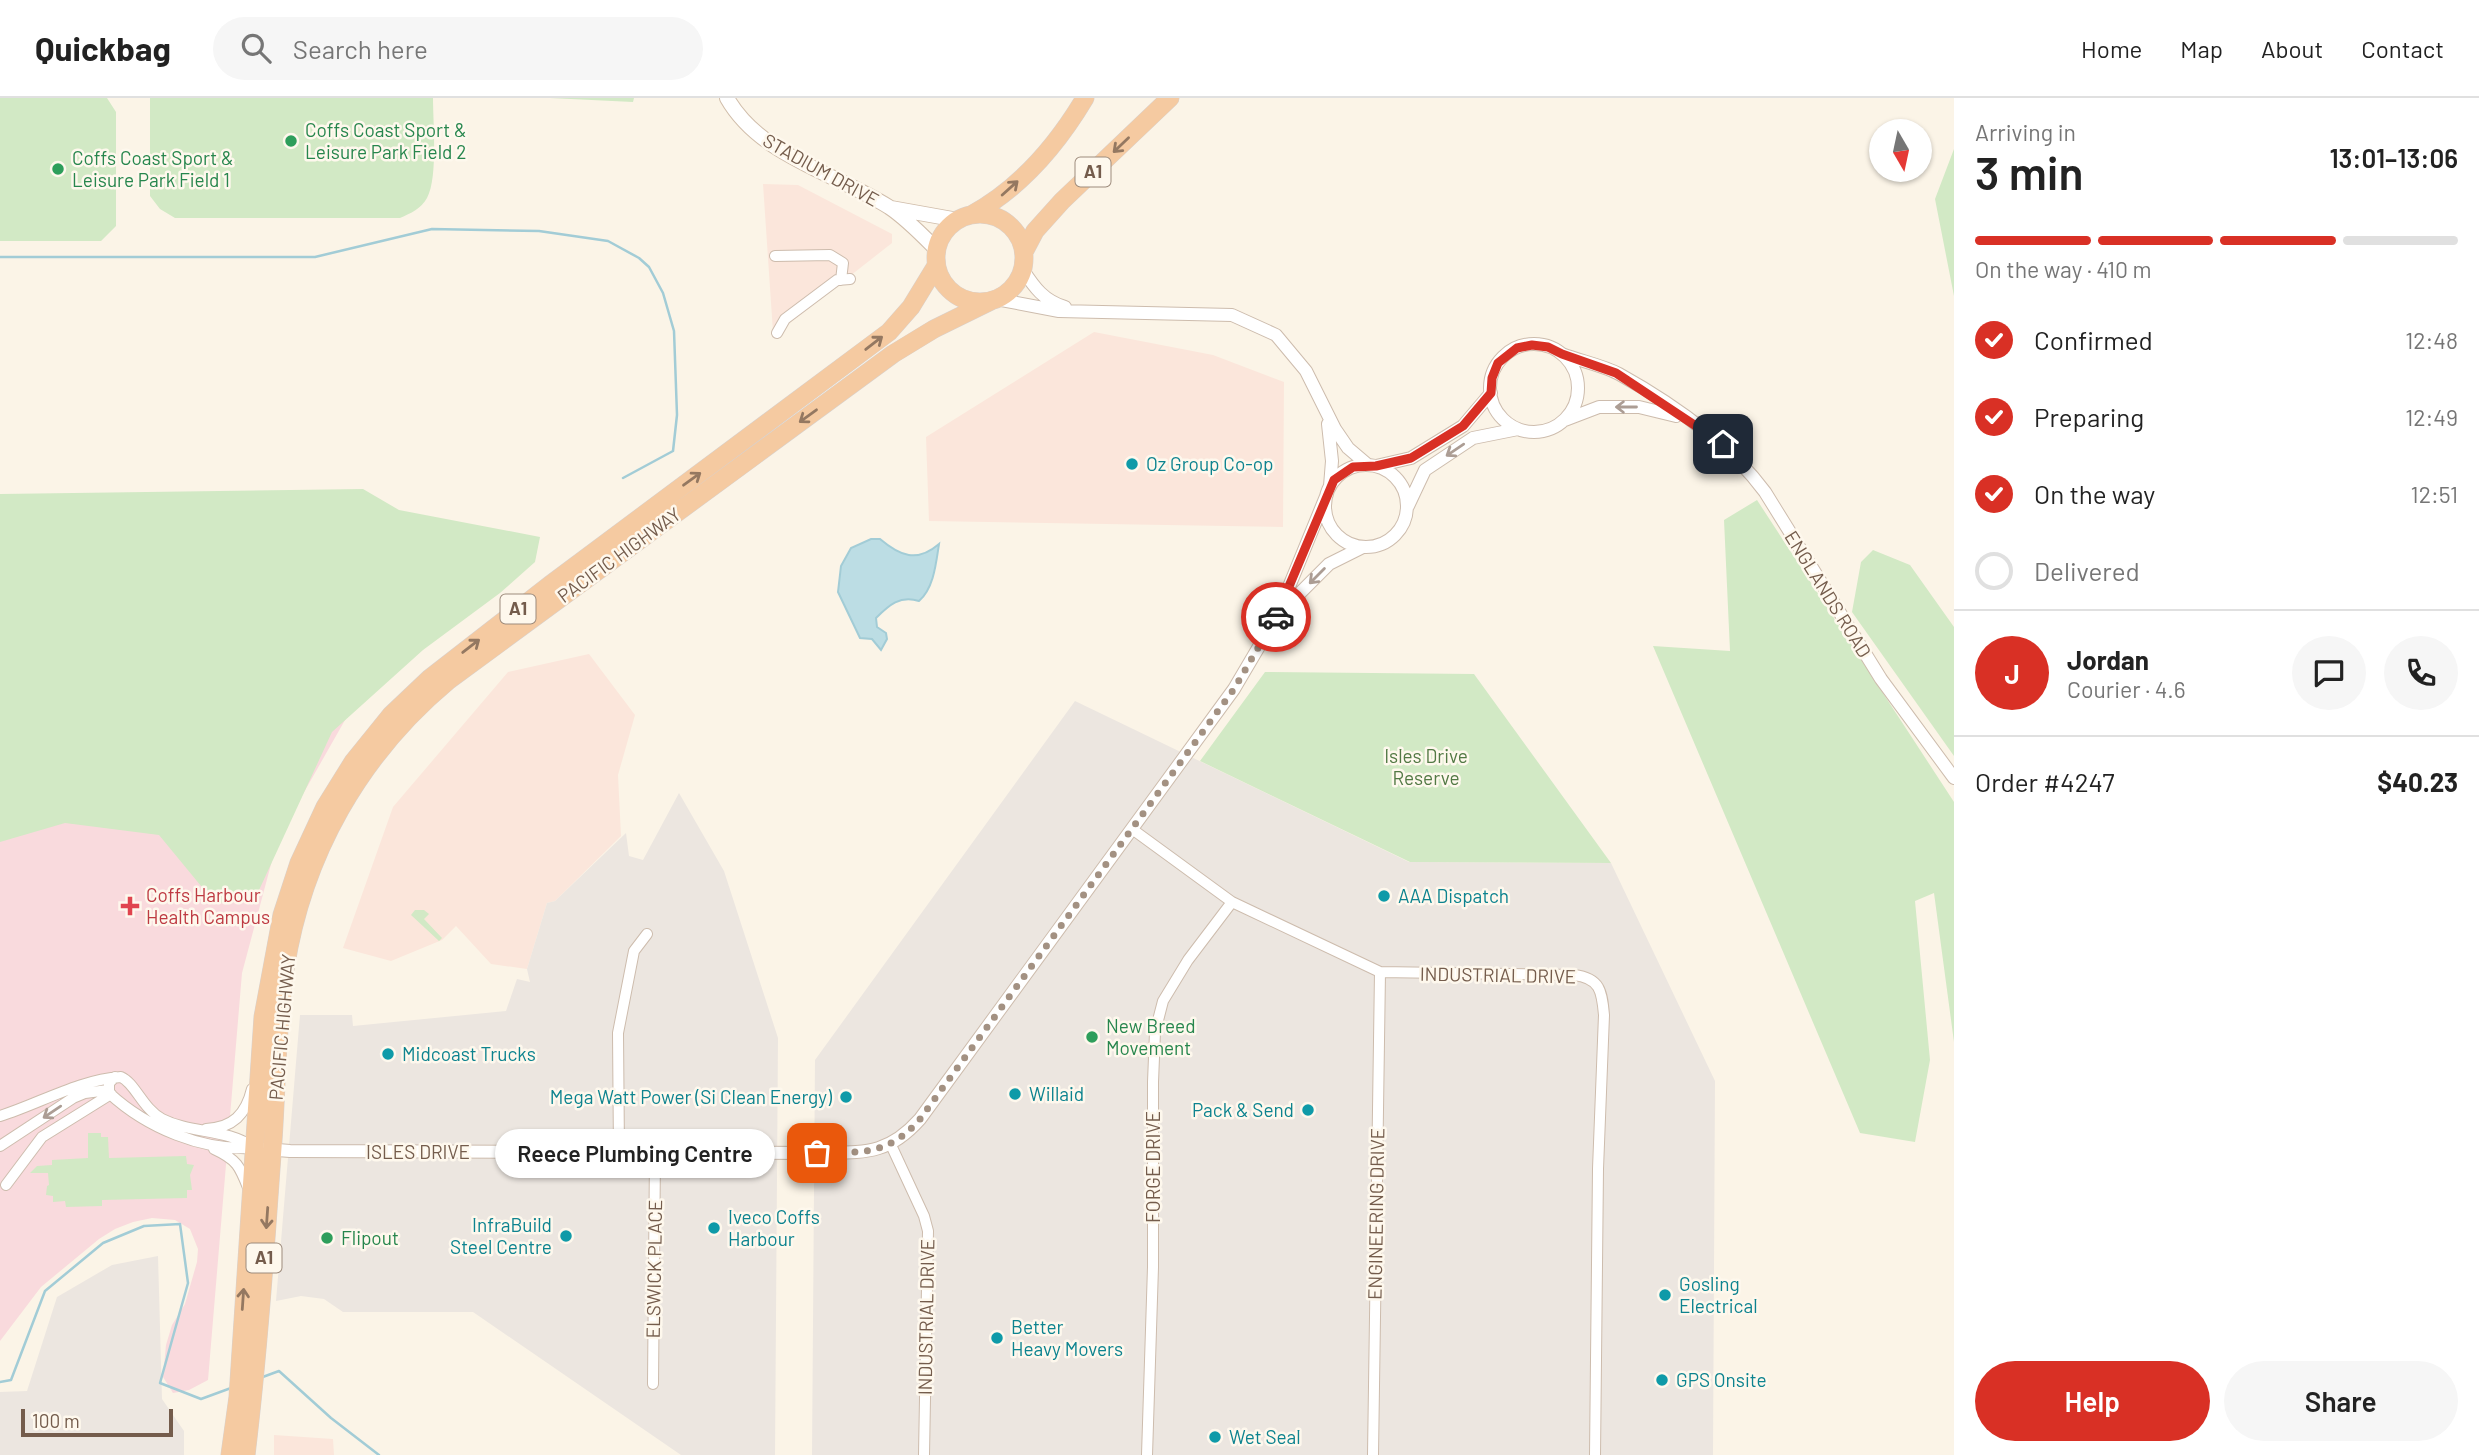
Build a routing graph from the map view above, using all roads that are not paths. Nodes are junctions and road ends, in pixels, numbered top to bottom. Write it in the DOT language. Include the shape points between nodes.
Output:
graph roads {
  1 [pos="727,98"];
  2 [pos="1085,98"];
  3 [pos="1170,98"];
  4 [pos="890,208"];
  5 [pos="963,218"];
  6 [pos="775,256"];
  7 [pos="937,258"];
  8 [pos="1023,261"];
  9 [pos="993,300"];
  10 [pos="1079,311"];
  11 [pos="777,333"];
  12 [pos="1562,354"];
  13 [pos="1491,393"];
  14 [pos="1325,410"];
  15 [pos="1690,420"];
  16 [pos="1564,421"];
  17 [pos="1518,429"];
  18 [pos="1372,465"];
  19 [pos="1328,491"];
  20 [pos="1408,507"];
  21 [pos="1363,547"];
  22 [pos="1277,616"];
  23 [pos="1954,778"];
  24 [pos="1132,829"];
  25 [pos="1232,902"];
  26 [pos="647,934"];
  27 [pos="1380,972"];
  28 [pos="259,1062"];
  29 [pos="115,1077"];
  30 [pos="129,1084"];
  31 [pos="112,1094"];
  32 [pos="0,1116"];
  33 [pos="196,1129"];
  34 [pos="199,1142"];
  35 [pos="891,1145"];
  36 [pos="0,1146"];
  37 [pos="254,1148"];
  38 [pos="272,1150"];
  39 [pos="620,1153"];
  40 [pos="655,1154"];
  41 [pos="6,1185"];
  42 [pos="250,1195"];
  43 [pos="247,1367"];
  44 [pos="653,1384"];
  45 [pos="246,1395"];
  46 [pos="230,1455"];
  47 [pos="246,1455"];
  48 [pos="924,1455"];
  49 [pos="1147,1455"];
  50 [pos="1373,1455"];
  51 [pos="1595,1455"];
  1 -- 4 [label="main road, STADIUM DRIVE" via="747,126 763,138"];
  5 -- 2 [label="highway, A1, one-way" via="1001,196 1047,153"];
  3 -- 8 [label="highway, A1, one-way" via="1062,201 1035,231"];
  4 -- 5 [label="main road, STADIUM DRIVE"];
  4 -- 7 [label="main road, STADIUM DRIVE"];
  5 -- 7 [label="highway, A1" via="942,237"];
  5 -- 8 [label="highway" via="982,214 1010,226 1019,238"];
  6 -- 11 [label="street" via="830,255 843,262 845,279 837,280 785,319"];
  7 -- 9 [label="highway" via="942,280 951,292 979,302"];
  28 -- 7 [label="highway, PACIFIC HIGHWAY / A1, one-way" via="274,953 302,855 346,773 391,715 430,678 551,584 889,332 911,307"];
  8 -- 9 [label="highway, A1" via="1017,283"];
  8 -- 10 [label="street" via="1038,292"];
  9 -- 10 [label="street"];
  9 -- 38 [label="highway, PACIFIC HIGHWAY / A1, one-way" via="893,354 449,680 387,740 333,818 297,911 282,992"];
  10 -- 14 [label="street" via="1232,314 1276,335 1306,371"];
  12 -- 13 [label="street, ENGLANDS ROAD" via="1540,345 1517,348 1498,363"];
  12 -- 15 [label="street, ENGLANDS ROAD" via="1616,373"];
  12 -- 16 [label="street" via="1578,383 1577,399"];
  13 -- 17 [label="street" via="1499,415"];
  13 -- 18 [label="street, ENGLANDS ROAD" via="1463,426 1411,458"];
  14 -- 18 [label="street" via="1348,448"];
  14 -- 19 [label="street" via="1332,448"];
  15 -- 16 [label="street, ENGLANDS ROAD, one-way" via="1639,407 1599,407"];
  15 -- 23 [label="street, ENGLANDS ROAD" via="1723,444 1765,492 1881,679"];
  16 -- 17 [label="street, ENGLANDS ROAD" via="1541,432"];
  17 -- 20 [label="street, ENGLANDS ROAD, one-way" via="1473,438 1424,470"];
  18 -- 19 [label="street, ENGLANDS ROAD" via="1346,470"];
  18 -- 20 [label="street" via="1390,472 1401,483"];
  19 -- 21 [label="street" via="1325,510 1335,532"];
  19 -- 22 [label="street"];
  20 -- 21 [label="street, ENGLANDS ROAD" via="1394,536 1380,545"];
  21 -- 22 [label="street, ENGLANDS ROAD, one-way" via="1329,564"];
  22 -- 24 [label="street, ISLES DRIVE" via="1234,689"];
  24 -- 25 [label="street, INDUSTRIAL DRIVE"];
  24 -- 35 [label="street, ISLES DRIVE" via="920,1119"];
  25 -- 27 [label="street, INDUSTRIAL DRIVE"];
  25 -- 49 [label="street, FORGE DRIVE" via="1163,1001 1155,1032"];
  26 -- 39 [label="street" via="634,951 618,1033"];
  27 -- 50 [label="street, ENGINEERING DRIVE"];
  27 -- 51 [label="street, INDUSTRIAL DRIVE" via="1574,975 1597,983 1604,1015"];
  28 -- 33 [label="street" via="250,1099 240,1117 225,1126"];
  28 -- 37 [label="highway, PACIFIC HIGHWAY / A1"];
  29 -- 30 [label="street" via="125,1078"];
  29 -- 31 [label="street" via="109,1083"];
  29 -- 32 [label="street" via="64,1090"];
  30 -- 31 [label="street" via="128,1094"];
  30 -- 33 [label="street" via="161,1119"];
  31 -- 34 [label="street" via="156,1126"];
  31 -- 36 [label="street, one-way" via="85,1093 73,1098"];
  31 -- 41 [label="street" via="42,1137"];
  33 -- 37 [label="street" via="242,1139"];
  34 -- 37 [label="street"];
  34 -- 42 [label="street" via="234,1159"];
  35 -- 40 [label="street, ISLES DRIVE" via="856,1152"];
  35 -- 48 [label="street, INDUSTRIAL DRIVE" via="928,1231"];
  37 -- 38 [label="street, ISLES DRIVE"];
  37 -- 42 [label="highway, PACIFIC HIGHWAY / A1"];
  38 -- 39 [label="street, ISLES DRIVE"];
  38 -- 43 [label="highway, PACIFIC HIGHWAY / A1, one-way"];
  39 -- 40 [label="street, ISLES DRIVE"];
  40 -- 44 [label="street, ELSWICK PLACE"];
  43 -- 42 [label="highway, PACIFIC HIGHWAY / A1, one-way"];
  43 -- 45 [label="highway, PACIFIC HIGHWAY / A1"];
  45 -- 46 [label="highway, PACIFIC HIGHWAY / A1"];
  45 -- 47 [label="highway, PACIFIC HIGHWAY / A1"];
}
